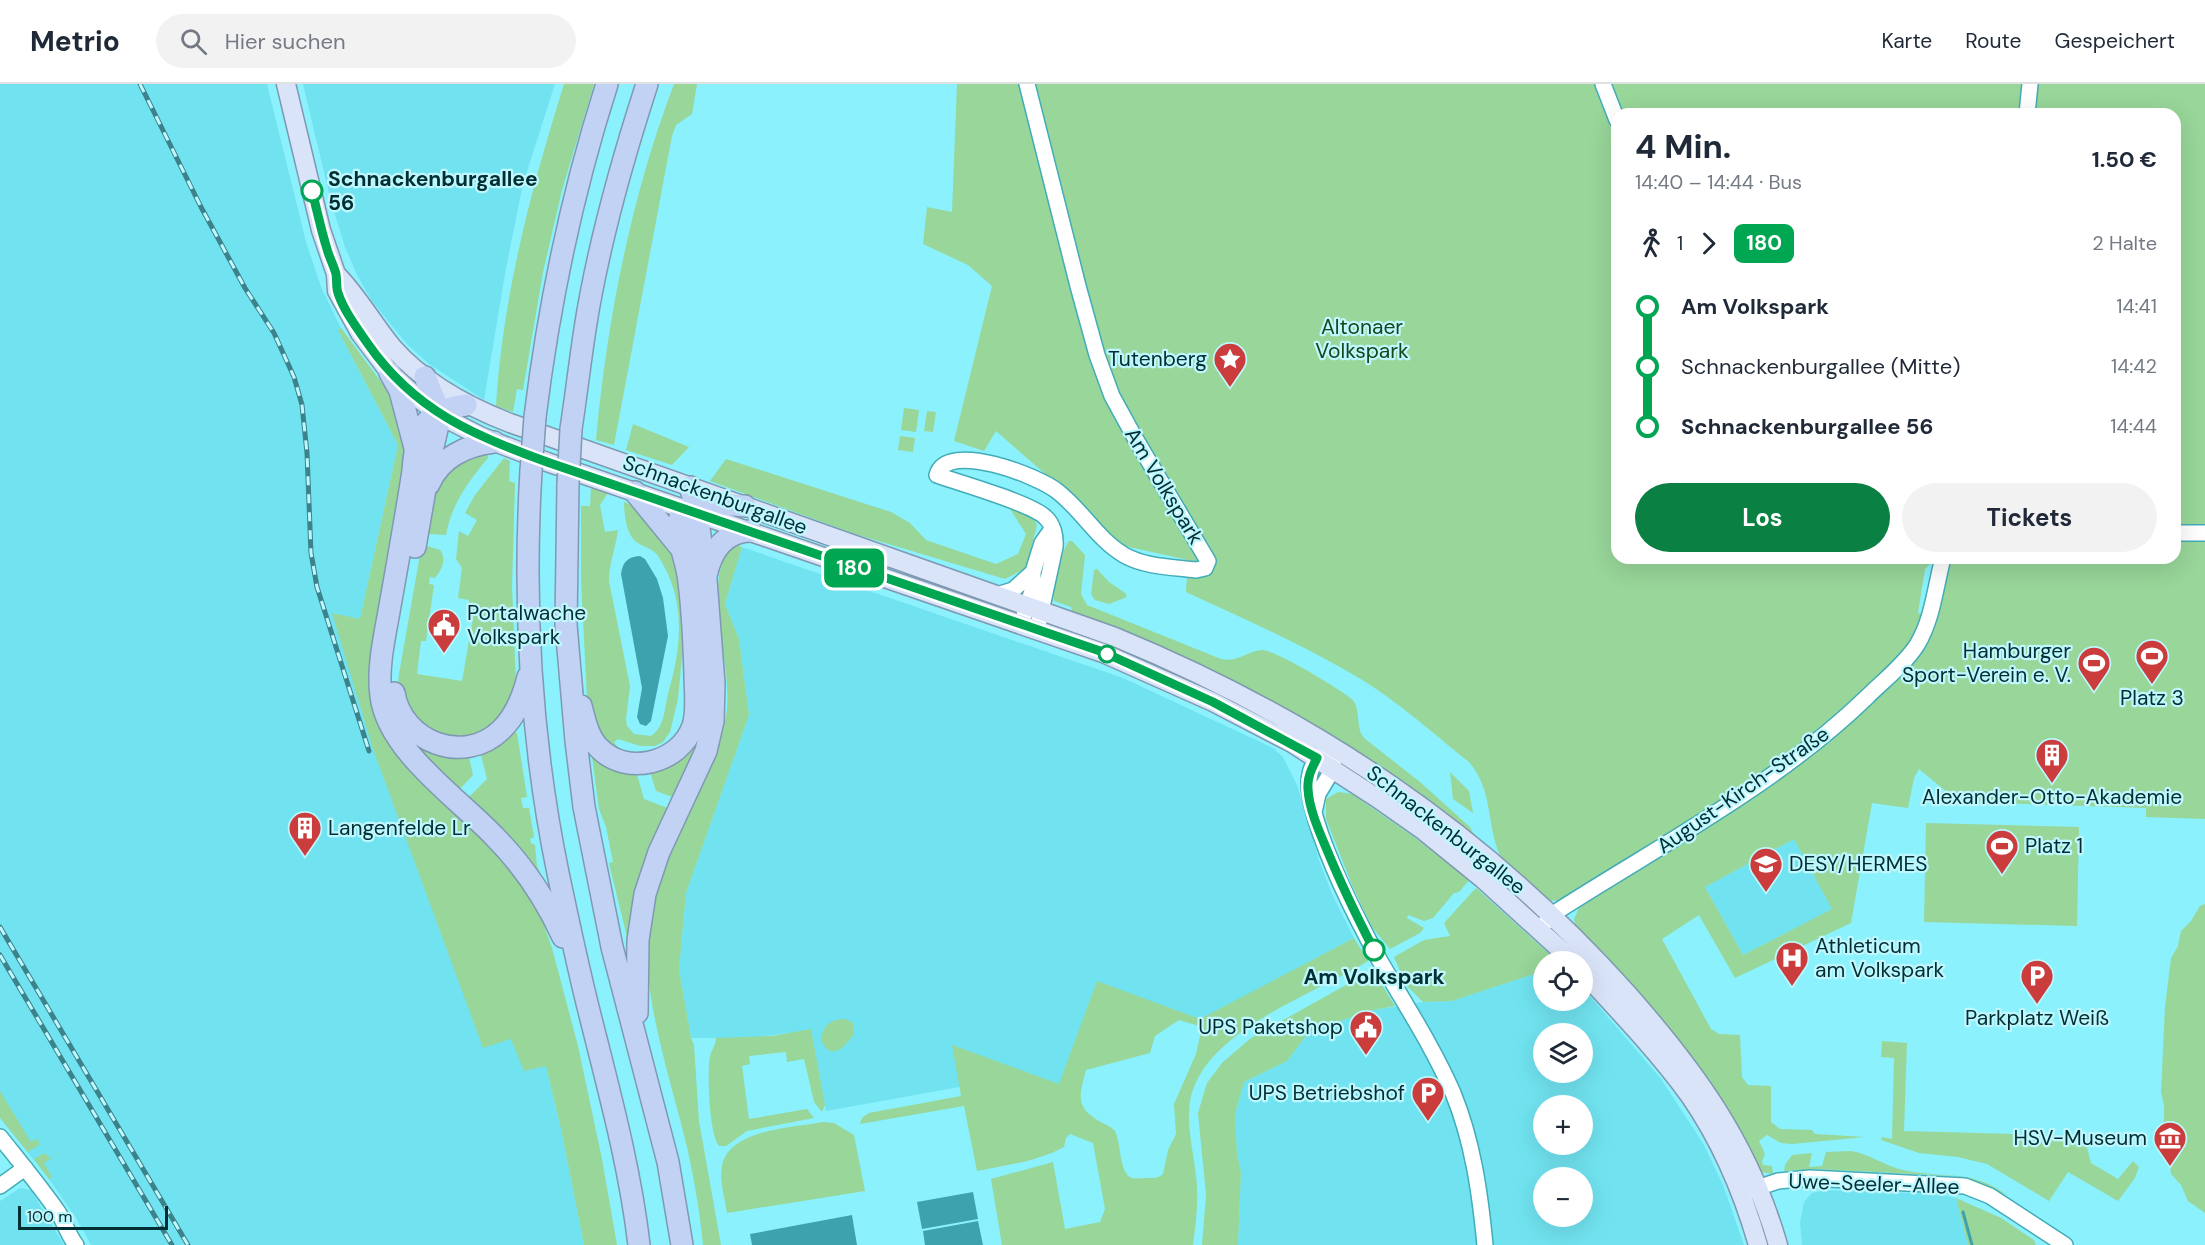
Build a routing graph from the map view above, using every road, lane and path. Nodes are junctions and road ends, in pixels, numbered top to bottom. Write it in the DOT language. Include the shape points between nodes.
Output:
graph roads {
  1 [pos="286,84"];
  2 [pos="607,84"];
  3 [pos="647,84"];
  4 [pos="1027,84"];
  5 [pos="1603,84"];
  6 [pos="2030,84"];
  7 [pos="1612,108"];
  8 [pos="2027,108"];
  9 [pos="336,274"];
  10 [pos="390,373"];
  11 [pos="425,377"];
  12 [pos="466,405"];
  13 [pos="438,413"];
  14 [pos="494,442"];
  15 [pos="415,448"];
  16 [pos="635,492"];
  17 [pos="425,493"];
  18 [pos="692,504"];
  19 [pos="745,506"];
  20 [pos="1052,529"];
  21 [pos="750,531"];
  22 [pos="2181,533"];
  23 [pos="2205,533"];
  24 [pos="683,553"];
  25 [pos="1942,564"];
  26 [pos="1033,572"];
  27 [pos="706,580"];
  28 [pos="997,595"];
  29 [pos="1035,608"];
  30 [pos="1029,627"];
  31 [pos="568,647"];
  32 [pos="532,659"];
  33 [pos="1335,747"];
  34 [pos="1317,758"];
  35 [pos="1333,769"];
  36 [pos="1314,812"];
  37 [pos="1552,916"];
  38 [pos="1539,929"];
  39 [pos="1562,951"];
  40 [pos="580,973"];
  41 [pos="1593,984"];
  42 [pos="637,1047"];
  43 [pos="0,1137"];
  44 [pos="25,1168"];
  45 [pos="0,1186"];
  46 [pos="1758,1187"];
  47 [pos="1740,1194"];
  48 [pos="76,1245"];
  49 [pos="639,1245"];
  50 [pos="682,1245"];
  51 [pos="1485,1245"];
  52 [pos="1758,1245"];
  53 [pos="1778,1245"];
  54 [pos="2065,1245"];
  1 -- 9 [label="main road, Schnackenburgallee" via="321,230"];
  2 -- 32 [label="highway, bridge" via="564,240 542,362 527,565"];
  3 -- 31 [label="highway, bridge" via="615,188 585,328 568,484"];
  4 -- 20 [label="street, Am Volkspark" via="1078,286 1112,396 1207,557 1207,565 1196,570 1132,559 1107,542 1058,492 1028,475 976,460 954,460 939,467 937,475 1035,510"];
  5 -- 7 [label="street"];
  6 -- 8 [label="street"];
  9 -- 10 [label="main road, Schnackenburgallee" via="337,291 346,310"];
  9 -- 11 [label="main road, Schnackenburgallee" via="394,349"];
  10 -- 13 [label="main road, Schnackenburgallee"];
  10 -- 15 [label="highway" via="400,391"];
  11 -- 12 [label="main road, Schnackenburgallee"];
  11 -- 13 [label="highway"];
  12 -- 13 [label="highway"];
  12 -- 18 [label="main road, Schnackenburgallee"];
  13 -- 14 [label="main road, Schnackenburgallee"];
  13 -- 15 [label="highway" via="424,423"];
  13 -- 17 [label="highway"];
  14 -- 16 [label="main road, Schnackenburgallee"];
  14 -- 17 [label="highway" via="472,446 449,458 438,468"];
  15 -- 40 [label="highway" via="381,668 384,711 404,747 522,869 554,916"];
  16 -- 18 [label="main road, Schnackenburgallee"];
  16 -- 24 [label="highway"];
  17 -- 32 [label="highway" via="393,676 400,713 428,741 453,747 480,744 500,731 521,703"];
  18 -- 19 [label="highway"];
  18 -- 21 [label="main road, Schnackenburgallee"];
  18 -- 24 [label="highway" via="678,522"];
  18 -- 27 [label="highway"];
  19 -- 28 [label="main road, Schnackenburgallee"];
  20 -- 26 [label="street" via="1042,543"];
  20 -- 29 [label="street" via="1055,547"];
  21 -- 27 [label="highway" via="736,533 721,543 710,561"];
  21 -- 30 [label="main road, Schnackenburgallee"];
  22 -- 23 [label="street"];
  24 -- 31 [label="highway" via="690,597 695,704 693,724 680,746 665,757 642,764 616,760 598,748 585,723"];
  25 -- 37 [label="street, August-Kirch-Straße" via="1929,619 1917,644 1844,719 1756,786"];
  26 -- 28 [label="street" via="1013,590"];
  26 -- 29 [label="street"];
  27 -- 42 [label="highway" via="714,684 712,732 659,852 645,894 638,940"];
  28 -- 29 [label="main road, Schnackenburgallee"];
  29 -- 30 [label="street"];
  29 -- 33 [label="main road, Schnackenburgallee" via="1206,676"];
  30 -- 34 [label="main road, Schnackenburgallee" via="1103,652 1192,692"];
  31 -- 42 [label="highway" via="584,807"];
  32 -- 40 [label="highway" via="544,785"];
  33 -- 34 [label="street"];
  33 -- 35 [label="street"];
  33 -- 37 [label="main road, Schnackenburgallee" via="1474,846"];
  34 -- 35 [label="main road, Schnackenburgallee"];
  34 -- 36 [label="street" via="1308,782"];
  35 -- 36 [label="street" via="1318,794"];
  35 -- 38 [label="main road, Schnackenburgallee" via="1448,850"];
  36 -- 51 [label="street" via="1354,913 1452,1092 1473,1155"];
  37 -- 38 [label="street, August-Kirch-Straße"];
  37 -- 46 [label="main road, Schnackenburgallee" via="1643,1011 1697,1079 1721,1114"];
  38 -- 39 [label="main road, Schnackenburgallee"];
  40 -- 49 [label="highway" via="628,1173"];
  41 -- 47 [label="main road" via="1690,1097 1719,1145"];
  42 -- 50 [label="highway" via="668,1162"];
  43 -- 44 [label="street"];
  44 -- 45 [label="street"];
  44 -- 48 [label="street"];
  46 -- 47 [label="street, Uwe-Seeler-Allee"];
  46 -- 53 [label="main road, Schnackenburgallee"];
  46 -- 54 [label="street, Uwe-Seeler-Allee" via="1810,1178 1965,1186 1990,1196"];
  47 -- 52 [label="main road"];
}
